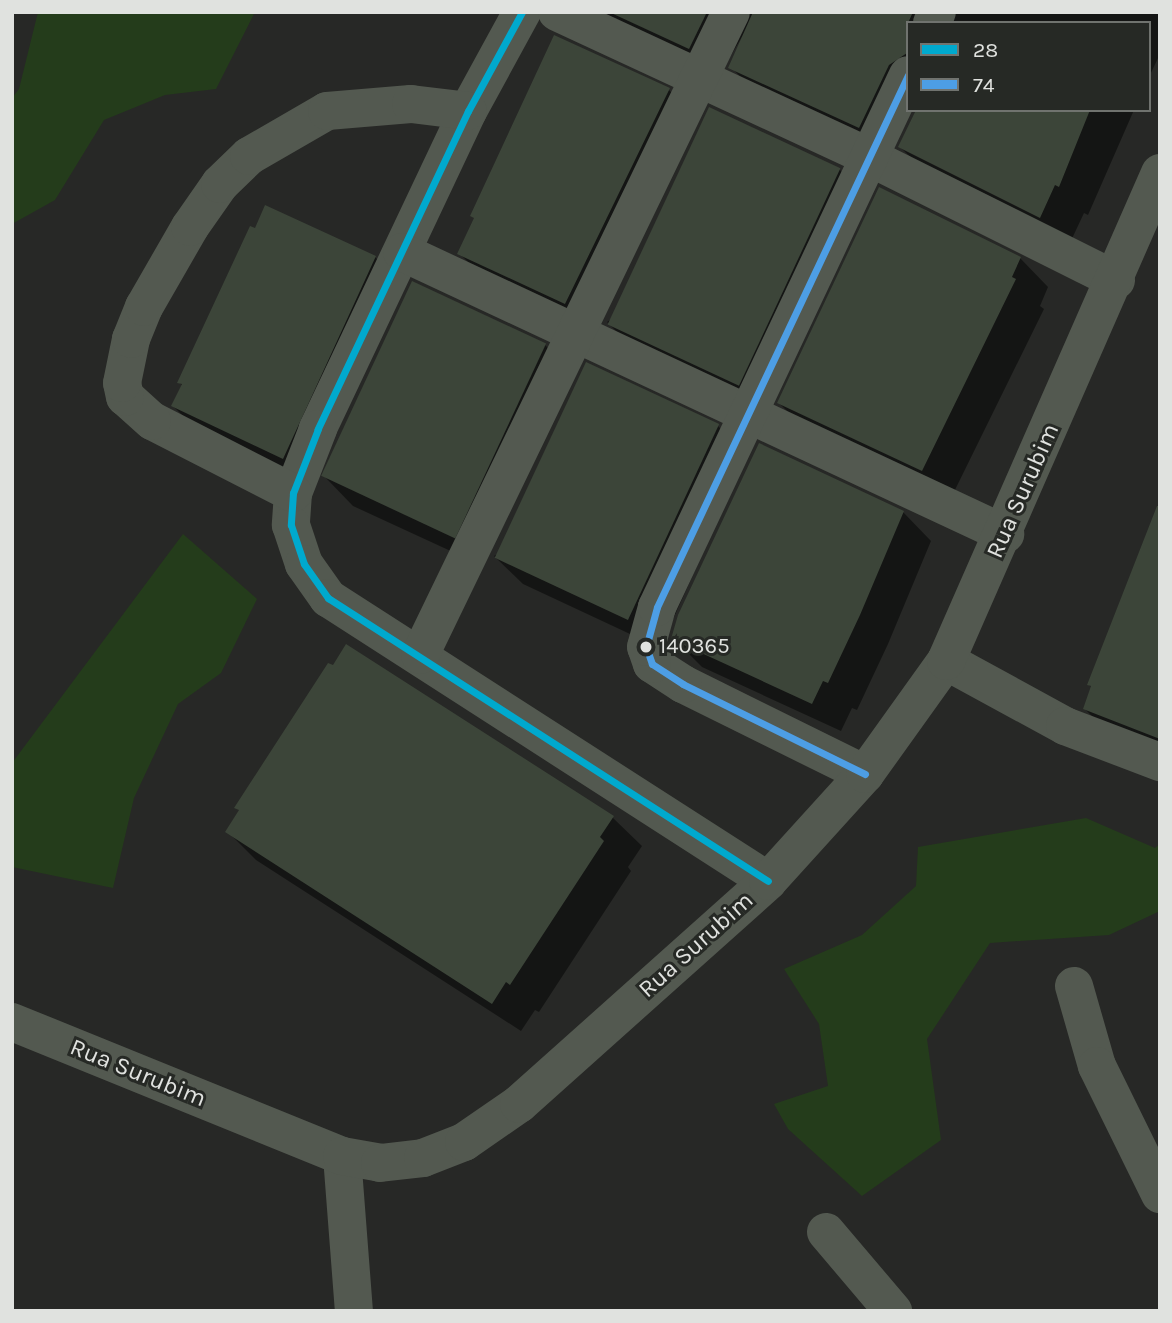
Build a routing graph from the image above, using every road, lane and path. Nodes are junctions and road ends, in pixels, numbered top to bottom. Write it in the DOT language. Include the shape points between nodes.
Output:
graph roads {
  1 [pos="522,12"];
  2 [pos="557,12"];
  3 [pos="731,12"];
  4 [pos="701,78"];
  5 [pos="906,79"];
  6 [pos="468,111"];
  7 [pos="869,157"];
  8 [pos="1160,173"];
  9 [pos="402,252"];
  10 [pos="1116,280"];
  11 [pos="579,331"];
  12 [pos="746,414"];
  13 [pos="293,493"];
  14 [pos="1004,534"];
  15 [pos="420,655"];
  16 [pos="946,661"];
  17 [pos="1160,762"];
  18 [pos="866,774"];
  19 [pos="768,881"];
  20 [pos="1073,986"];
  21 [pos="12,1022"];
  22 [pos="342,1156"];
  23 [pos="1160,1194"];
  24 [pos="826,1232"];
  25 [pos="354,1311"];
  26 [pos="893,1311"];
  1 -- 6 [label="street"];
  2 -- 4 [label="street"];
  3 -- 4 [label="street"];
  4 -- 7 [label="street"];
  4 -- 11 [label="street"];
  5 -- 7 [label="street"];
  6 -- 9 [label="street"];
  6 -- 13 [label="street" via="411,104 327,111 249,156 220,184 190,227 144,307 121,383 125,397 152,421"];
  7 -- 10 [label="street"];
  7 -- 12 [label="street"];
  8 -- 10 [label="street, Rua Surubim"];
  9 -- 11 [label="street"];
  9 -- 13 [label="street" via="318,429"];
  10 -- 14 [label="street, Rua Surubim"];
  11 -- 12 [label="street"];
  11 -- 15 [label="street"];
  12 -- 14 [label="street"];
  12 -- 18 [label="street" via="657,607 648,633 652,664"];
  13 -- 15 [label="street" via="291,525 304,564 328,598"];
  14 -- 16 [label="street, Rua Surubim"];
  15 -- 19 [label="street"];
  16 -- 17 [label="street" via="1065,726"];
  16 -- 18 [label="street, Rua Surubim"];
  18 -- 19 [label="street, Rua Surubim"];
  19 -- 22 [label="street, Rua Surubim" via="519,1104 464,1142 423,1158 380,1163"];
  20 -- 23 [label="street" via="1097,1066"];
  21 -- 22 [label="street, Rua Surubim"];
  22 -- 25 [label="street"];
  24 -- 26 [label="street"];
}
